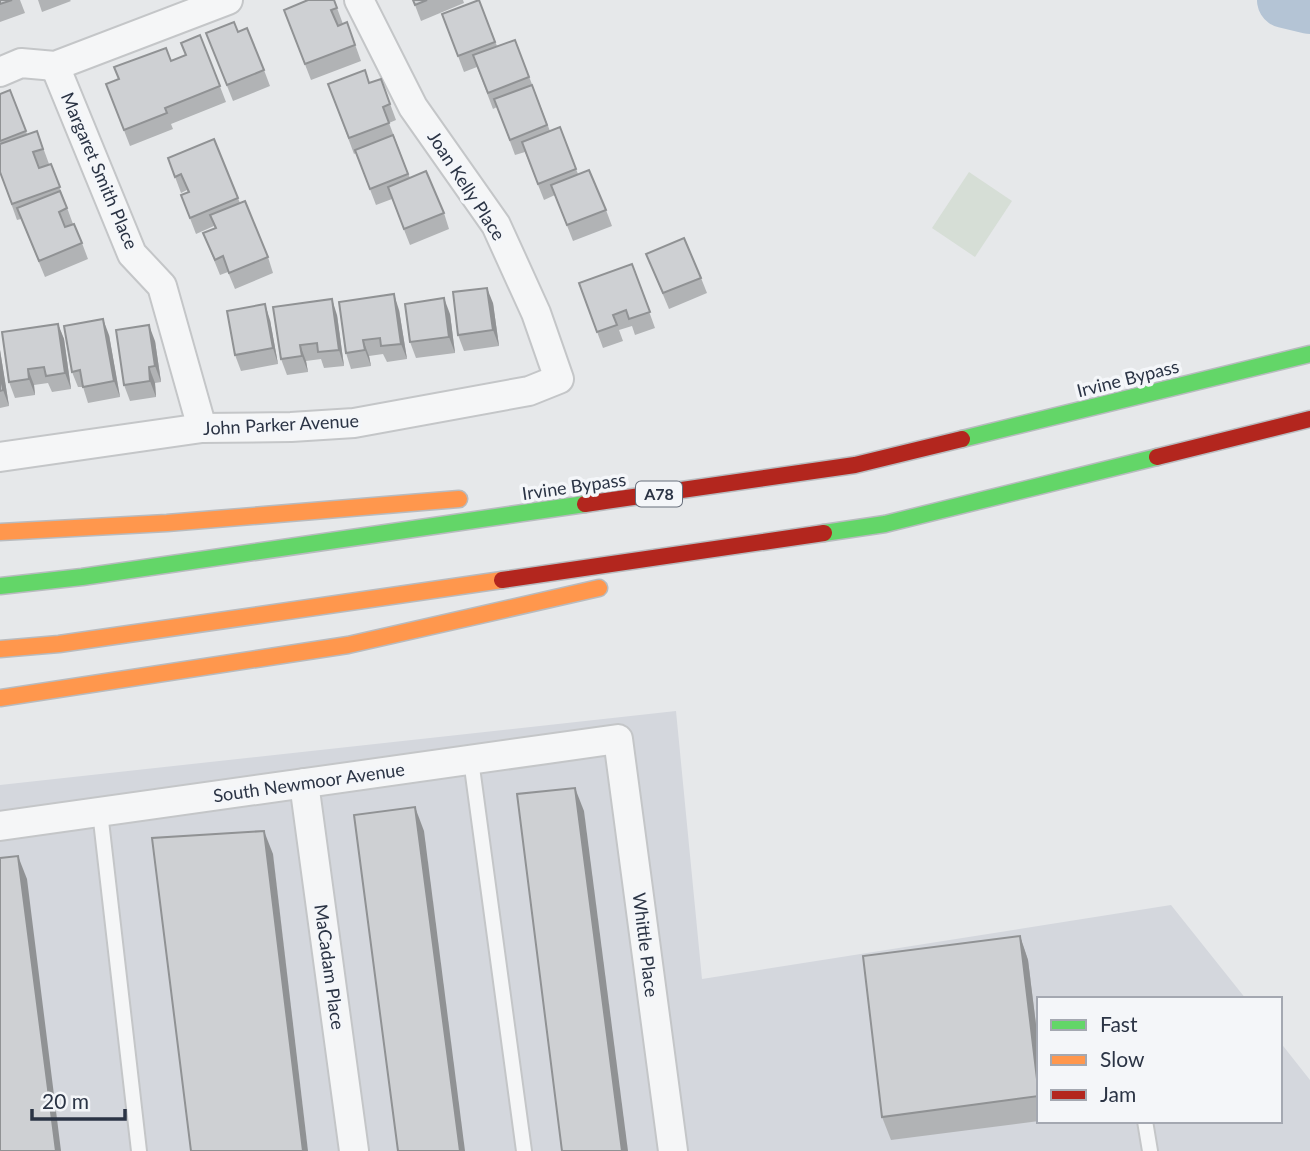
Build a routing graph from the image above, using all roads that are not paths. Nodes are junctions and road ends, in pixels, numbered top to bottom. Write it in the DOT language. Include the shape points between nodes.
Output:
graph roads {
  1 [pos="228,0"];
  2 [pos="359,0"];
  3 [pos="55,66"];
  4 [pos="0,72"];
  5 [pos="1310,354"];
  6 [pos="559,379"];
  7 [pos="1310,419"];
  8 [pos="202,428"];
  9 [pos="0,457"];
  10 [pos="855,465"];
  11 [pos="580,488"];
  12 [pos="470,498"];
  13 [pos="885,524"];
  14 [pos="0,532"];
  15 [pos="670,572"];
  16 [pos="616,584"];
  17 [pos="0,586"];
  18 [pos="0,649"];
  19 [pos="0,698"];
  20 [pos="618,739"];
  21 [pos="471,760"];
  22 [pos="304,783"];
  23 [pos="100,812"];
  24 [pos="0,827"];
  25 [pos="1145,1123"];
  26 [pos="139,1151"];
  27 [pos="354,1151"];
  28 [pos="524,1151"];
  29 [pos="673,1151"];
  30 [pos="1150,1151"];
  1 -- 3 [label="street"];
  2 -- 6 [label="street, Joan Kelly Place" via="413,107 496,225 536,313"];
  3 -- 4 [label="street" via="21,63"];
  3 -- 8 [label="street, Margaret Smith Place" via="132,254 162,286"];
  5 -- 10 [label="highway, Irvine Bypass / A78"];
  6 -- 8 [label="street, John Parker Avenue" via="530,391 354,422"];
  7 -- 13 [label="highway"];
  8 -- 9 [label="street, John Parker Avenue"];
  10 -- 11 [label="highway, A78"];
  10 -- 17 [label="highway, Irvine Bypass / A78"];
  12 -- 14 [label="highway"];
  13 -- 15 [label="highway"];
  13 -- 18 [label="highway"];
  16 -- 19 [label="highway" via="348,645"];
  20 -- 21 [label="street, South Newmoor Avenue"];
  20 -- 29 [label="street, Whittle Place"];
  21 -- 22 [label="street, South Newmoor Avenue"];
  21 -- 28 [label="lane"];
  22 -- 23 [label="street, South Newmoor Avenue"];
  22 -- 27 [label="street, MaCadam Place"];
  23 -- 24 [label="street, South Newmoor Avenue"];
  23 -- 26 [label="lane"];
  25 -- 30 [label="lane"];
}
